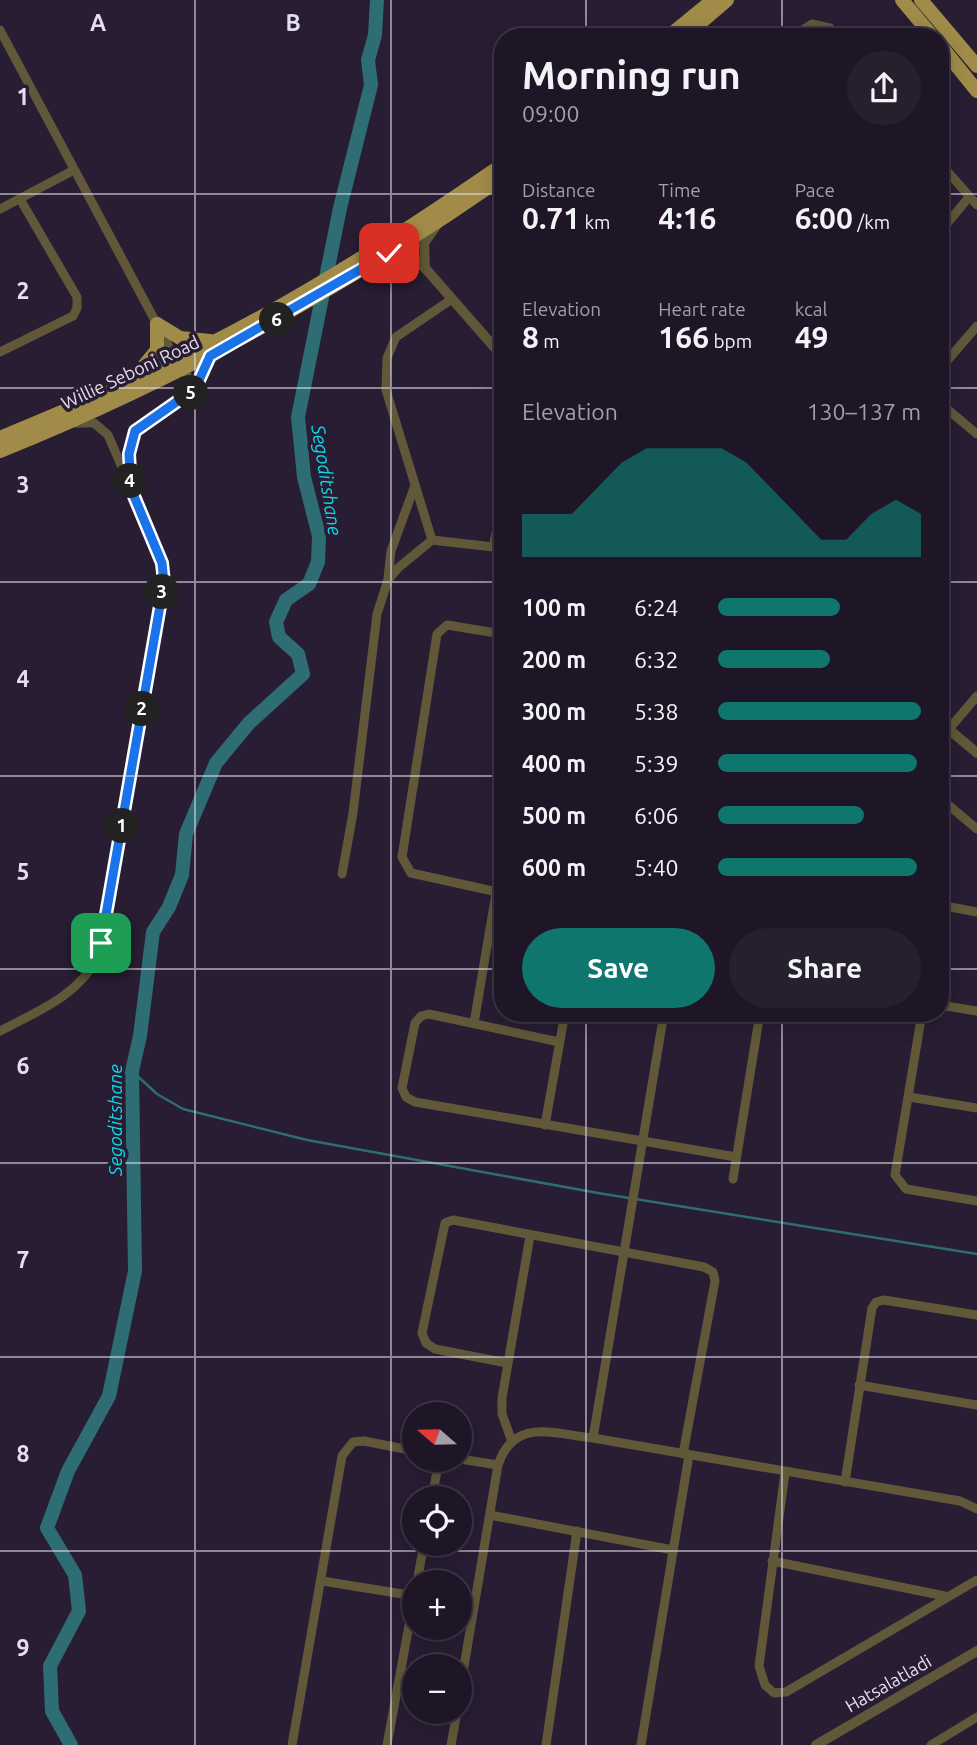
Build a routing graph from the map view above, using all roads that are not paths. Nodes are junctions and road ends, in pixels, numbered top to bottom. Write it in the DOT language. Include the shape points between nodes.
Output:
graph roads {
  1 [pos="713,0"];
  2 [pos="727,0"];
  3 [pos="902,0"];
  4 [pos="921,0"];
  5 [pos="679,28"];
  6 [pos="694,28"];
  7 [pos="806,28"];
  8 [pos="830,28"];
  9 [pos="925,28"];
  10 [pos="945,28"];
  11 [pos="0,30"];
  12 [pos="949,33"];
  13 [pos="949,56"];
  14 [pos="977,66"];
  15 [pos="977,91"];
  16 [pos="74,170"];
  17 [pos="494,170"];
  18 [pos="949,174"];
  19 [pos="494,184"];
  20 [pos="969,197"];
  21 [pos="20,198"];
  22 [pos="977,205"];
  23 [pos="0,209"];
  24 [pos="441,220"];
  25 [pos="949,221"];
  26 [pos="389,253"];
  27 [pos="361,264"];
  28 [pos="425,268"];
  29 [pos="452,299"];
  30 [pos="157,324"];
  31 [pos="977,326"];
  32 [pos="494,347"];
  33 [pos="213,348"];
  34 [pos="0,351"];
  35 [pos="949,359"];
  36 [pos="180,364"];
  37 [pos="129,383"];
  38 [pos="173,404"];
  39 [pos="949,411"];
  40 [pos="64,425"];
  41 [pos="977,434"];
  42 [pos="0,438"];
  43 [pos="0,450"];
  44 [pos="415,485"];
  45 [pos="131,489"];
  46 [pos="432,540"];
  47 [pos="494,548"];
  48 [pos="388,580"];
  49 [pos="494,633"];
  50 [pos="977,696"];
  51 [pos="949,721"];
  52 [pos="949,731"];
  53 [pos="977,753"];
  54 [pos="949,806"];
  55 [pos="977,829"];
  56 [pos="341,874"];
  57 [pos="494,892"];
  58 [pos="949,907"];
  59 [pos="977,912"];
  60 [pos="494,919"];
  61 [pos="949,1007"];
  62 [pos="977,1012"];
  63 [pos="563,1022"];
  64 [pos="663,1022"];
  65 [pos="758,1022"];
  66 [pos="921,1022"];
  67 [pos="474,1023"];
  68 [pos="0,1031"];
  69 [pos="559,1042"];
  70 [pos="909,1097"];
  71 [pos="977,1108"];
  72 [pos="545,1125"];
  73 [pos="644,1142"];
  74 [pos="736,1157"];
  75 [pos="733,1179"];
  76 [pos="977,1201"];
  77 [pos="530,1236"];
  78 [pos="625,1253"];
  79 [pos="977,1315"];
  80 [pos="507,1363"];
  81 [pos="859,1385"];
  82 [pos="977,1405"];
  83 [pos="593,1438"];
  84 [pos="511,1439"];
  85 [pos="402,1448"];
  86 [pos="686,1455"];
  87 [pos="472,1461"];
  88 [pos="498,1465"];
  89 [pos="785,1473"];
  90 [pos="845,1482"];
  91 [pos="977,1509"];
  92 [pos="490,1515"];
  93 [pos="577,1531"];
  94 [pos="673,1550"];
  95 [pos="772,1561"];
  96 [pos="977,1580"];
  97 [pos="322,1581"];
  98 [pos="402,1593"];
  99 [pos="946,1596"];
  100 [pos="474,1606"];
  101 [pos="407,1640"];
  102 [pos="977,1651"];
  103 [pos="466,1654"];
  104 [pos="977,1717"];
  105 [pos="455,1724"];
  106 [pos="293,1745"];
  107 [pos="387,1745"];
  108 [pos="451,1745"];
  109 [pos="546,1745"];
  110 [pos="641,1745"];
  111 [pos="816,1745"];
  112 [pos="931,1745"];
  1 -- 5 [label="main road"];
  2 -- 6 [label="main road"];
  3 -- 9 [label="main road"];
  4 -- 10 [label="main road"];
  7 -- 8 [label="street" via="812,24"];
  11 -- 16 [label="street"];
  12 -- 14 [label="main road"];
  13 -- 15 [label="main road"];
  16 -- 21 [label="street"];
  16 -- 30 [label="street"];
  17 -- 27 [label="main road"];
  18 -- 20 [label="street"];
  19 -- 24 [label="main road"];
  20 -- 22 [label="street"];
  20 -- 25 [label="street"];
  21 -- 23 [label="street"];
  21 -- 34 [label="street" via="77,297 77,308 73,316"];
  24 -- 26 [label="main road"];
  24 -- 28 [label="street" via="424,243"];
  26 -- 27 [label="main road"];
  26 -- 28 [label="street" via="408,253"];
  27 -- 33 [label="main road, Willie Seboni Road"];
  28 -- 29 [label="street"];
  29 -- 32 [label="street"];
  29 -- 44 [label="street" via="397,337 387,358 386,390"];
  30 -- 33 [label="main road" via="180,338"];
  30 -- 36 [label="street"];
  30 -- 37 [label="main road" via="157,350"];
  31 -- 35 [label="street"];
  33 -- 36 [label="main road, Willie Seboni Road"];
  33 -- 38 [label="street" via="195,389"];
  36 -- 37 [label="main road, Willie Seboni Road"];
  36 -- 38 [label="street" via="187,384"];
  36 -- 40 [label="main road, Willie Seboni Road"];
  37 -- 42 [label="main road, Willie Seboni Road"];
  38 -- 45 [label="street" via="135,431 129,454"];
  39 -- 41 [label="street"];
  40 -- 43 [label="main road, Willie Seboni Road"];
  40 -- 45 [label="street" via="86,422 100,426"];
  44 -- 46 [label="street"];
  44 -- 48 [label="street" via="391,551"];
  45 -- 68 [label="street" via="162,563 164,583 101,943 90,972 64,996"];
  46 -- 47 [label="street"];
  46 -- 48 [label="street"];
  48 -- 56 [label="street" via="377,614 353,813"];
  49 -- 57 [label="street" via="447,625 437,634 402,857 411,873"];
  50 -- 51 [label="street"];
  52 -- 53 [label="street"];
  54 -- 55 [label="street"];
  58 -- 59 [label="street"];
  60 -- 67 [label="street"];
  61 -- 62 [label="street"];
  63 -- 69 [label="street"];
  64 -- 73 [label="street"];
  65 -- 74 [label="street"];
  66 -- 70 [label="street"];
  67 -- 69 [label="street"];
  67 -- 72 [label="street" via="421,1016 415,1023 402,1088 406,1097"];
  69 -- 72 [label="street"];
  70 -- 71 [label="street"];
  70 -- 76 [label="street" via="895,1175 900,1183 906,1189"];
  72 -- 73 [label="street"];
  73 -- 74 [label="street"];
  73 -- 78 [label="street"];
  74 -- 75 [label="street"];
  77 -- 78 [label="street"];
  77 -- 80 [label="street"];
  77 -- 80 [label="street" via="453,1220 445,1223 422,1334 435,1349"];
  78 -- 83 [label="street"];
  78 -- 86 [label="street" via="713,1272"];
  79 -- 81 [label="street" via="876,1302"];
  80 -- 84 [label="street" via="502,1415"];
  81 -- 82 [label="street"];
  81 -- 90 [label="street"];
  83 -- 84 [label="street" via="533,1432"];
  83 -- 86 [label="street"];
  84 -- 88 [label="street"];
  85 -- 97 [label="street" via="364,1441 347,1447"];
  86 -- 89 [label="street"];
  86 -- 94 [label="street"];
  87 -- 88 [label="street"];
  88 -- 92 [label="street"];
  89 -- 90 [label="street"];
  89 -- 95 [label="street"];
  90 -- 91 [label="street"];
  92 -- 93 [label="street"];
  92 -- 100 [label="street"];
  93 -- 94 [label="street"];
  93 -- 109 [label="street"];
  94 -- 110 [label="street"];
  95 -- 99 [label="street"];
  95 -- 99 [label="street" via="759,1666 765,1685 775,1693 786,1692"];
  96 -- 99 [label="street"];
  97 -- 98 [label="street"];
  97 -- 106 [label="street"];
  100 -- 103 [label="street"];
  101 -- 107 [label="street"];
  102 -- 111 [label="street, Hatsalatladi"];
  104 -- 112 [label="street"];
  105 -- 108 [label="street"];
}
